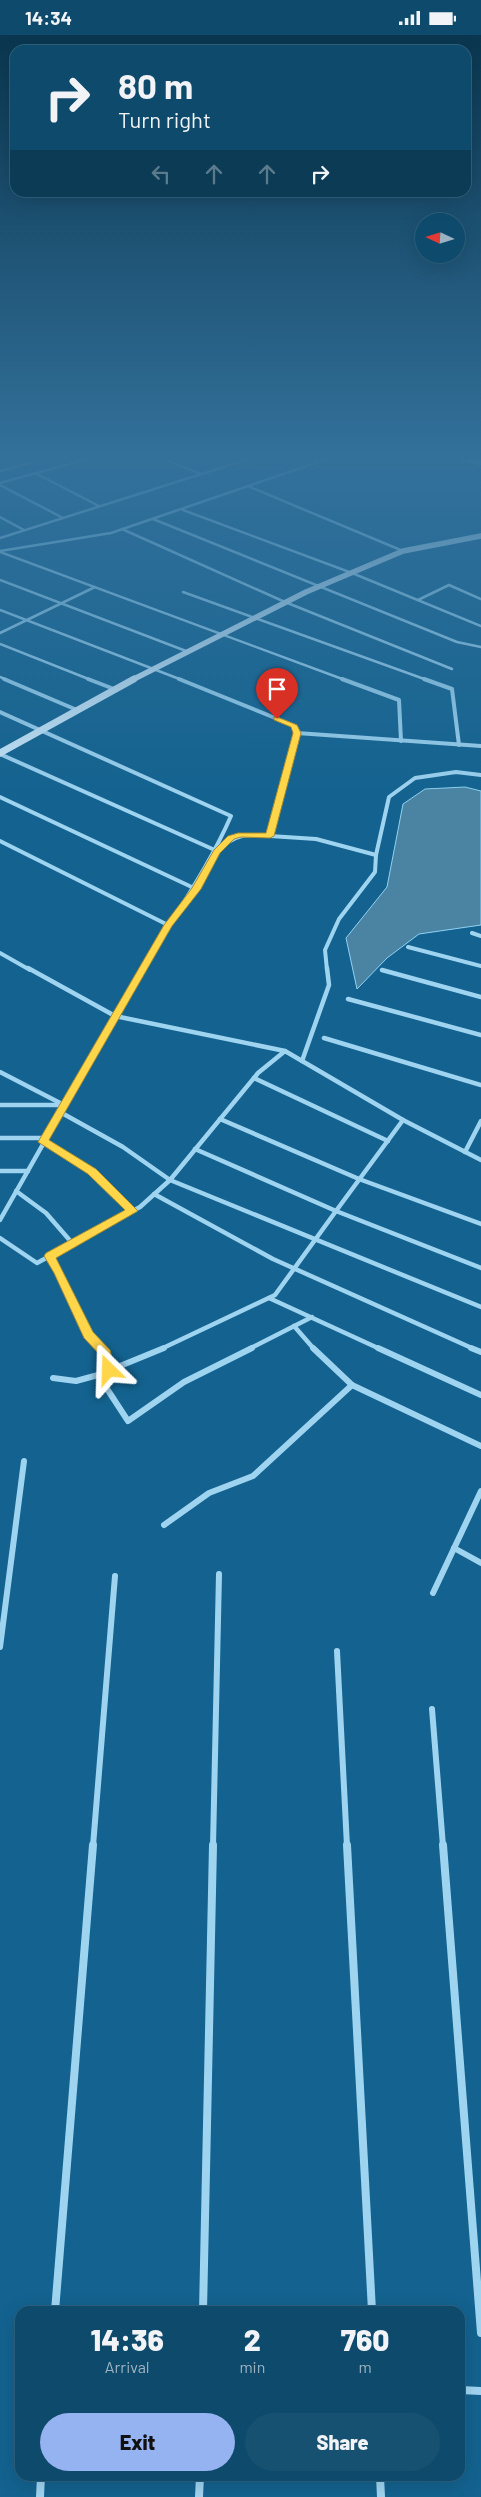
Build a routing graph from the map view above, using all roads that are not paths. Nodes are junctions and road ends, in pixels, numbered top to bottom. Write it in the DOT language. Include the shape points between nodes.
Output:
graph roads {
  1 [pos="57,573"];
  2 [pos="220,573"];
  3 [pos="285,573"];
  4 [pos="352,573"];
  5 [pos="0,580"];
  6 [pos="95,587"];
  7 [pos="319,587"];
  8 [pos="183,592"];
  9 [pos="481,599"];
  10 [pos="418,600"];
  11 [pos="285,602"];
  12 [pos="62,604"];
  13 [pos="0,610"];
  14 [pos="254,617"];
  15 [pos="27,620"];
  16 [pos="481,626"];
  17 [pos="0,633"];
  18 [pos="222,633"];
  19 [pos="0,644"];
  20 [pos="481,647"];
  21 [pos="186,651"];
  22 [pos="153,668"];
  23 [pos="452,669"];
  24 [pos="0,677"];
  25 [pos="114,689"];
  26 [pos="77,710"];
  27 [pos="0,712"];
  28 [pos="40,730"];
  29 [pos="297,733"];
  30 [pos="401,741"];
  31 [pos="459,745"];
  32 [pos="481,747"];
  33 [pos="0,753"];
  34 [pos="481,775"];
  35 [pos="0,797"];
  36 [pos="270,836"];
  37 [pos="0,841"];
  38 [pos="217,851"];
  39 [pos="376,855"];
  40 [pos="196,889"];
  41 [pos="168,925"];
  42 [pos="472,933"];
  43 [pos="481,936"];
  44 [pos="408,947"];
  45 [pos="0,953"];
  46 [pos="481,966"];
  47 [pos="382,970"];
  48 [pos="481,997"];
  49 [pos="348,999"];
  50 [pos="116,1016"];
  51 [pos="481,1035"];
  52 [pos="324,1038"];
  53 [pos="285,1051"];
  54 [pos="302,1061"];
  55 [pos="0,1072"];
  56 [pos="0,1076"];
  57 [pos="8,1076"];
  58 [pos="254,1078"];
  59 [pos="481,1085"];
  60 [pos="0,1105"];
  61 [pos="64,1105"];
  62 [pos="60,1112"];
  63 [pos="220,1119"];
  64 [pos="403,1120"];
  65 [pos="481,1121"];
  66 [pos="0,1138"];
  67 [pos="44,1140"];
  68 [pos="388,1141"];
  69 [pos="195,1149"];
  70 [pos="465,1152"];
  71 [pos="481,1160"];
  72 [pos="0,1171"];
  73 [pos="28,1171"];
  74 [pos="359,1179"];
  75 [pos="170,1180"];
  76 [pos="16,1191"];
  77 [pos="154,1194"];
  78 [pos="0,1205"];
  79 [pos="8,1205"];
  80 [pos="133,1211"];
  81 [pos="336,1211"];
  82 [pos="0,1220"];
  83 [pos="481,1224"];
  84 [pos="0,1238"];
  85 [pos="315,1239"];
  86 [pos="73,1243"];
  87 [pos="50,1256"];
  88 [pos="481,1268"];
  89 [pos="293,1269"];
  90 [pos="268,1298"];
  91 [pos="481,1307"];
  92 [pos="312,1317"];
  93 [pos="294,1326"];
  94 [pos="481,1351"];
  95 [pos="109,1370"];
  96 [pos="98,1375"];
  97 [pos="54,1378"];
  98 [pos="352,1385"];
  99 [pos="481,1395"];
  100 [pos="481,1446"];
  101 [pos="24,1461"];
  102 [pos="481,1491"];
  103 [pos="164,1525"];
  104 [pos="454,1549"];
  105 [pos="481,1563"];
  106 [pos="219,1574"];
  107 [pos="116,1576"];
  108 [pos="433,1593"];
  109 [pos="0,1647"];
  110 [pos="337,1651"];
  111 [pos="432,1709"];
  112 [pos="55,2306"];
  113 [pos="203,2306"];
  114 [pos="372,2306"];
  115 [pos="481,2333"];
  116 [pos="465,2390"];
  117 [pos="481,2391"];
  118 [pos="41,2481"];
  119 [pos="200,2481"];
  120 [pos="380,2481"];
  121 [pos="40,2497"];
  122 [pos="199,2497"];
  123 [pos="381,2497"];
  1 -- 6 [label="street"];
  2 -- 11 [label="street"];
  3 -- 7 [label="street"];
  4 -- 7 [label="street"];
  4 -- 10 [label="street"];
  5 -- 12 [label="street"];
  6 -- 12 [label="street"];
  6 -- 18 [label="street"];
  7 -- 11 [label="street"];
  7 -- 20 [label="street" via="457,642"];
  8 -- 14 [label="street"];
  9 -- 10 [label="street" via="448,585"];
  10 -- 16 [label="street"];
  11 -- 14 [label="street"];
  11 -- 23 [label="street"];
  12 -- 15 [label="street"];
  12 -- 21 [label="street"];
  13 -- 15 [label="street"];
  14 -- 18 [label="street"];
  14 -- 31 [label="street" via="452,689"];
  15 -- 17 [label="street"];
  15 -- 22 [label="street"];
  18 -- 21 [label="street"];
  18 -- 30 [label="street" via="398,699"];
  19 -- 25 [label="street"];
  21 -- 22 [label="street"];
  22 -- 25 [label="street"];
  22 -- 29 [label="street" via="294,726"];
  24 -- 26 [label="street"];
  25 -- 26 [label="street"];
  26 -- 28 [label="street"];
  27 -- 28 [label="street"];
  28 -- 33 [label="street"];
  28 -- 38 [label="street" via="231,816"];
  29 -- 30 [label="street"];
  29 -- 36 [label="street"];
  30 -- 31 [label="street"];
  31 -- 32 [label="street"];
  33 -- 38 [label="street"];
  34 -- 39 [label="street" via="456,772 415,778 389,797"];
  35 -- 40 [label="street"];
  36 -- 38 [label="street" via="241,834 231,838"];
  36 -- 39 [label="street" via="316,839"];
  37 -- 41 [label="street"];
  38 -- 40 [label="street"];
  39 -- 54 [label="street" via="375,872 339,919 325,950 329,985"];
  40 -- 41 [label="street"];
  41 -- 50 [label="street"];
  42 -- 43 [label="street"];
  44 -- 46 [label="street"];
  45 -- 50 [label="street"];
  47 -- 48 [label="street"];
  49 -- 51 [label="street"];
  50 -- 53 [label="street"];
  50 -- 61 [label="street"];
  52 -- 59 [label="street"];
  53 -- 54 [label="street"];
  53 -- 58 [label="street"];
  54 -- 64 [label="street"];
  55 -- 57 [label="street"];
  56 -- 57 [label="street"];
  57 -- 61 [label="street"];
  58 -- 63 [label="street"];
  58 -- 68 [label="street"];
  60 -- 61 [label="street"];
  61 -- 62 [label="street"];
  62 -- 67 [label="street"];
  62 -- 75 [label="street" via="123,1147"];
  63 -- 69 [label="street"];
  63 -- 74 [label="street"];
  64 -- 68 [label="street"];
  64 -- 70 [label="street"];
  65 -- 70 [label="street"];
  66 -- 67 [label="street"];
  67 -- 73 [label="street"];
  67 -- 80 [label="street" via="92,1171"];
  68 -- 74 [label="street"];
  69 -- 75 [label="street"];
  69 -- 81 [label="street"];
  70 -- 71 [label="street"];
  72 -- 73 [label="street"];
  73 -- 76 [label="street"];
  74 -- 81 [label="street"];
  74 -- 83 [label="street"];
  75 -- 77 [label="street"];
  75 -- 85 [label="street"];
  76 -- 79 [label="street"];
  76 -- 86 [label="street" via="46,1213"];
  77 -- 80 [label="street"];
  77 -- 89 [label="street" via="201,1223"];
  78 -- 79 [label="street"];
  79 -- 82 [label="street"];
  80 -- 86 [label="street"];
  81 -- 85 [label="street"];
  81 -- 88 [label="street"];
  84 -- 87 [label="street" via="37,1263"];
  85 -- 89 [label="street"];
  85 -- 91 [label="street"];
  86 -- 87 [label="street"];
  87 -- 95 [label="street" via="88,1335 105,1353"];
  89 -- 90 [label="street" via="275,1295"];
  89 -- 94 [label="street"];
  90 -- 92 [label="street"];
  90 -- 95 [label="street" via="166,1347"];
  92 -- 93 [label="street"];
  92 -- 99 [label="street"];
  93 -- 96 [label="street" via="184,1381 128,1421"];
  93 -- 98 [label="street" via="318,1355"];
  95 -- 96 [label="street"];
  96 -- 97 [label="street" via="76,1381"];
  98 -- 100 [label="street"];
  98 -- 103 [label="street" via="253,1477 209,1493"];
  101 -- 109 [label="street"];
  102 -- 104 [label="street"];
  104 -- 105 [label="street"];
  104 -- 108 [label="street"];
  106 -- 113 [label="street"];
  107 -- 112 [label="street"];
  110 -- 114 [label="street"];
  111 -- 115 [label="street"];
  116 -- 117 [label="street"];
  118 -- 121 [label="street"];
  119 -- 122 [label="street"];
  120 -- 123 [label="street"];
}
